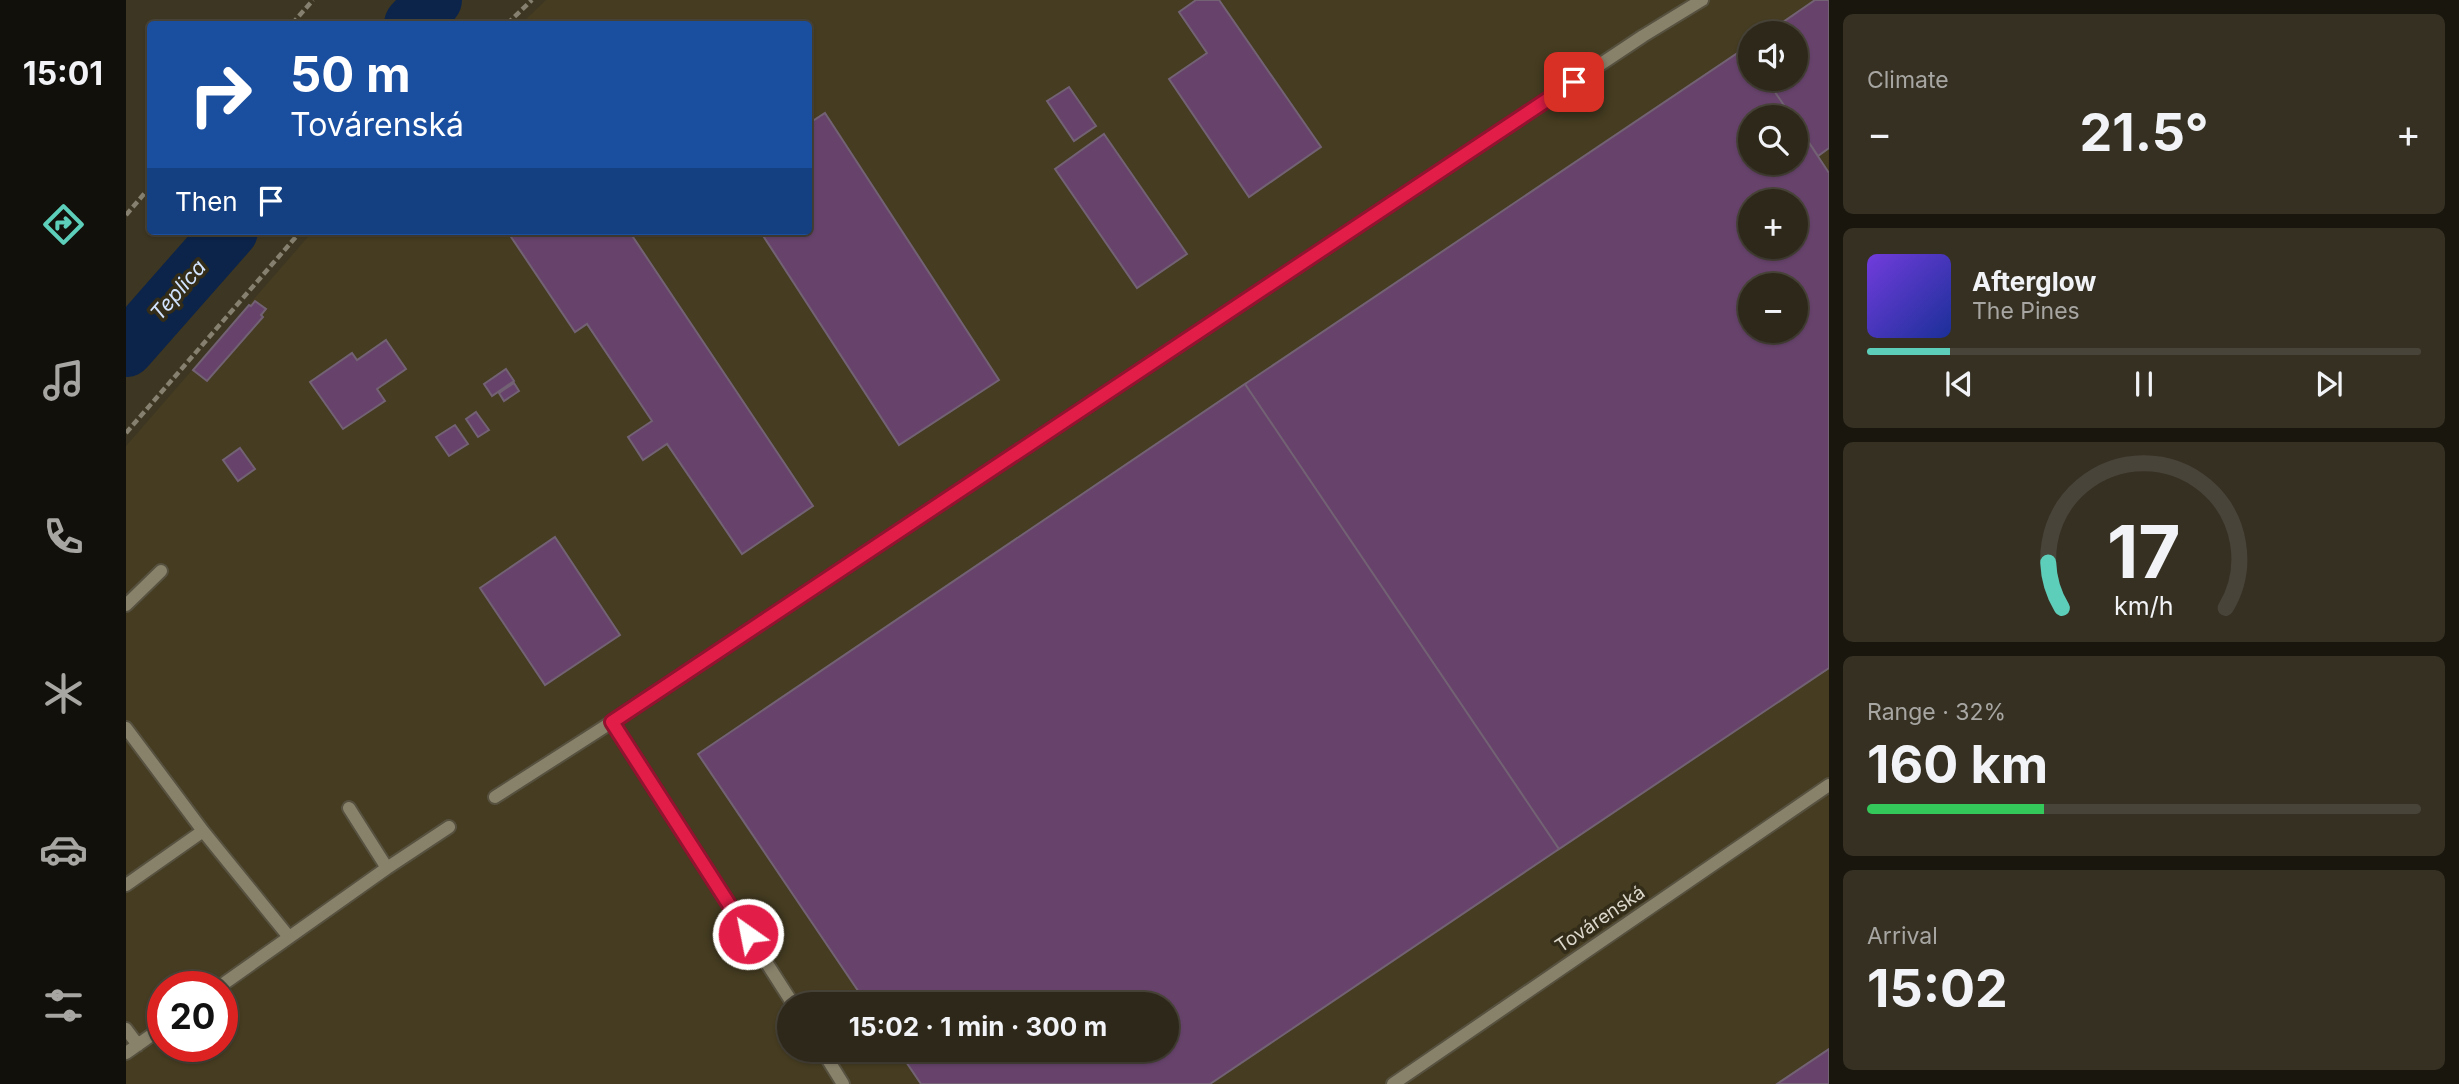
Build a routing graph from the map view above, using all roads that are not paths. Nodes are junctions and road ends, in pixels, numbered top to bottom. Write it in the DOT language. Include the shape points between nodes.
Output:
graph roads {
  1 [pos="1702,0"];
  2 [pos="161,571"];
  3 [pos="126,605"];
  4 [pos="612,722"];
  5 [pos="126,728"];
  6 [pos="1829,785"];
  7 [pos="495,797"];
  8 [pos="349,808"];
  9 [pos="449,827"];
  10 [pos="204,831"];
  11 [pos="387,868"];
  12 [pos="126,885"];
  13 [pos="289,937"];
  14 [pos="238,973"];
  15 [pos="785,992"];
  16 [pos="126,1029"];
  17 [pos="147,1039"];
  18 [pos="138,1045"];
  19 [pos="126,1053"];
  20 [pos="829,1062"];
  21 [pos="843,1084"];
  22 [pos="1393,1084"];
  1 -- 4 [label="lane"];
  2 -- 3 [label="lane"];
  4 -- 7 [label="lane"];
  4 -- 15 [label="lane"];
  5 -- 10 [label="lane"];
  6 -- 22 [label="lane, Továrenská"];
  8 -- 11 [label="lane"];
  9 -- 11 [label="lane"];
  10 -- 12 [label="lane"];
  10 -- 13 [label="lane"];
  11 -- 13 [label="lane"];
  13 -- 14 [label="lane"];
  16 -- 18 [label="lane"];
  17 -- 18 [label="lane"];
  18 -- 19 [label="lane"];
  20 -- 21 [label="lane"];
}
